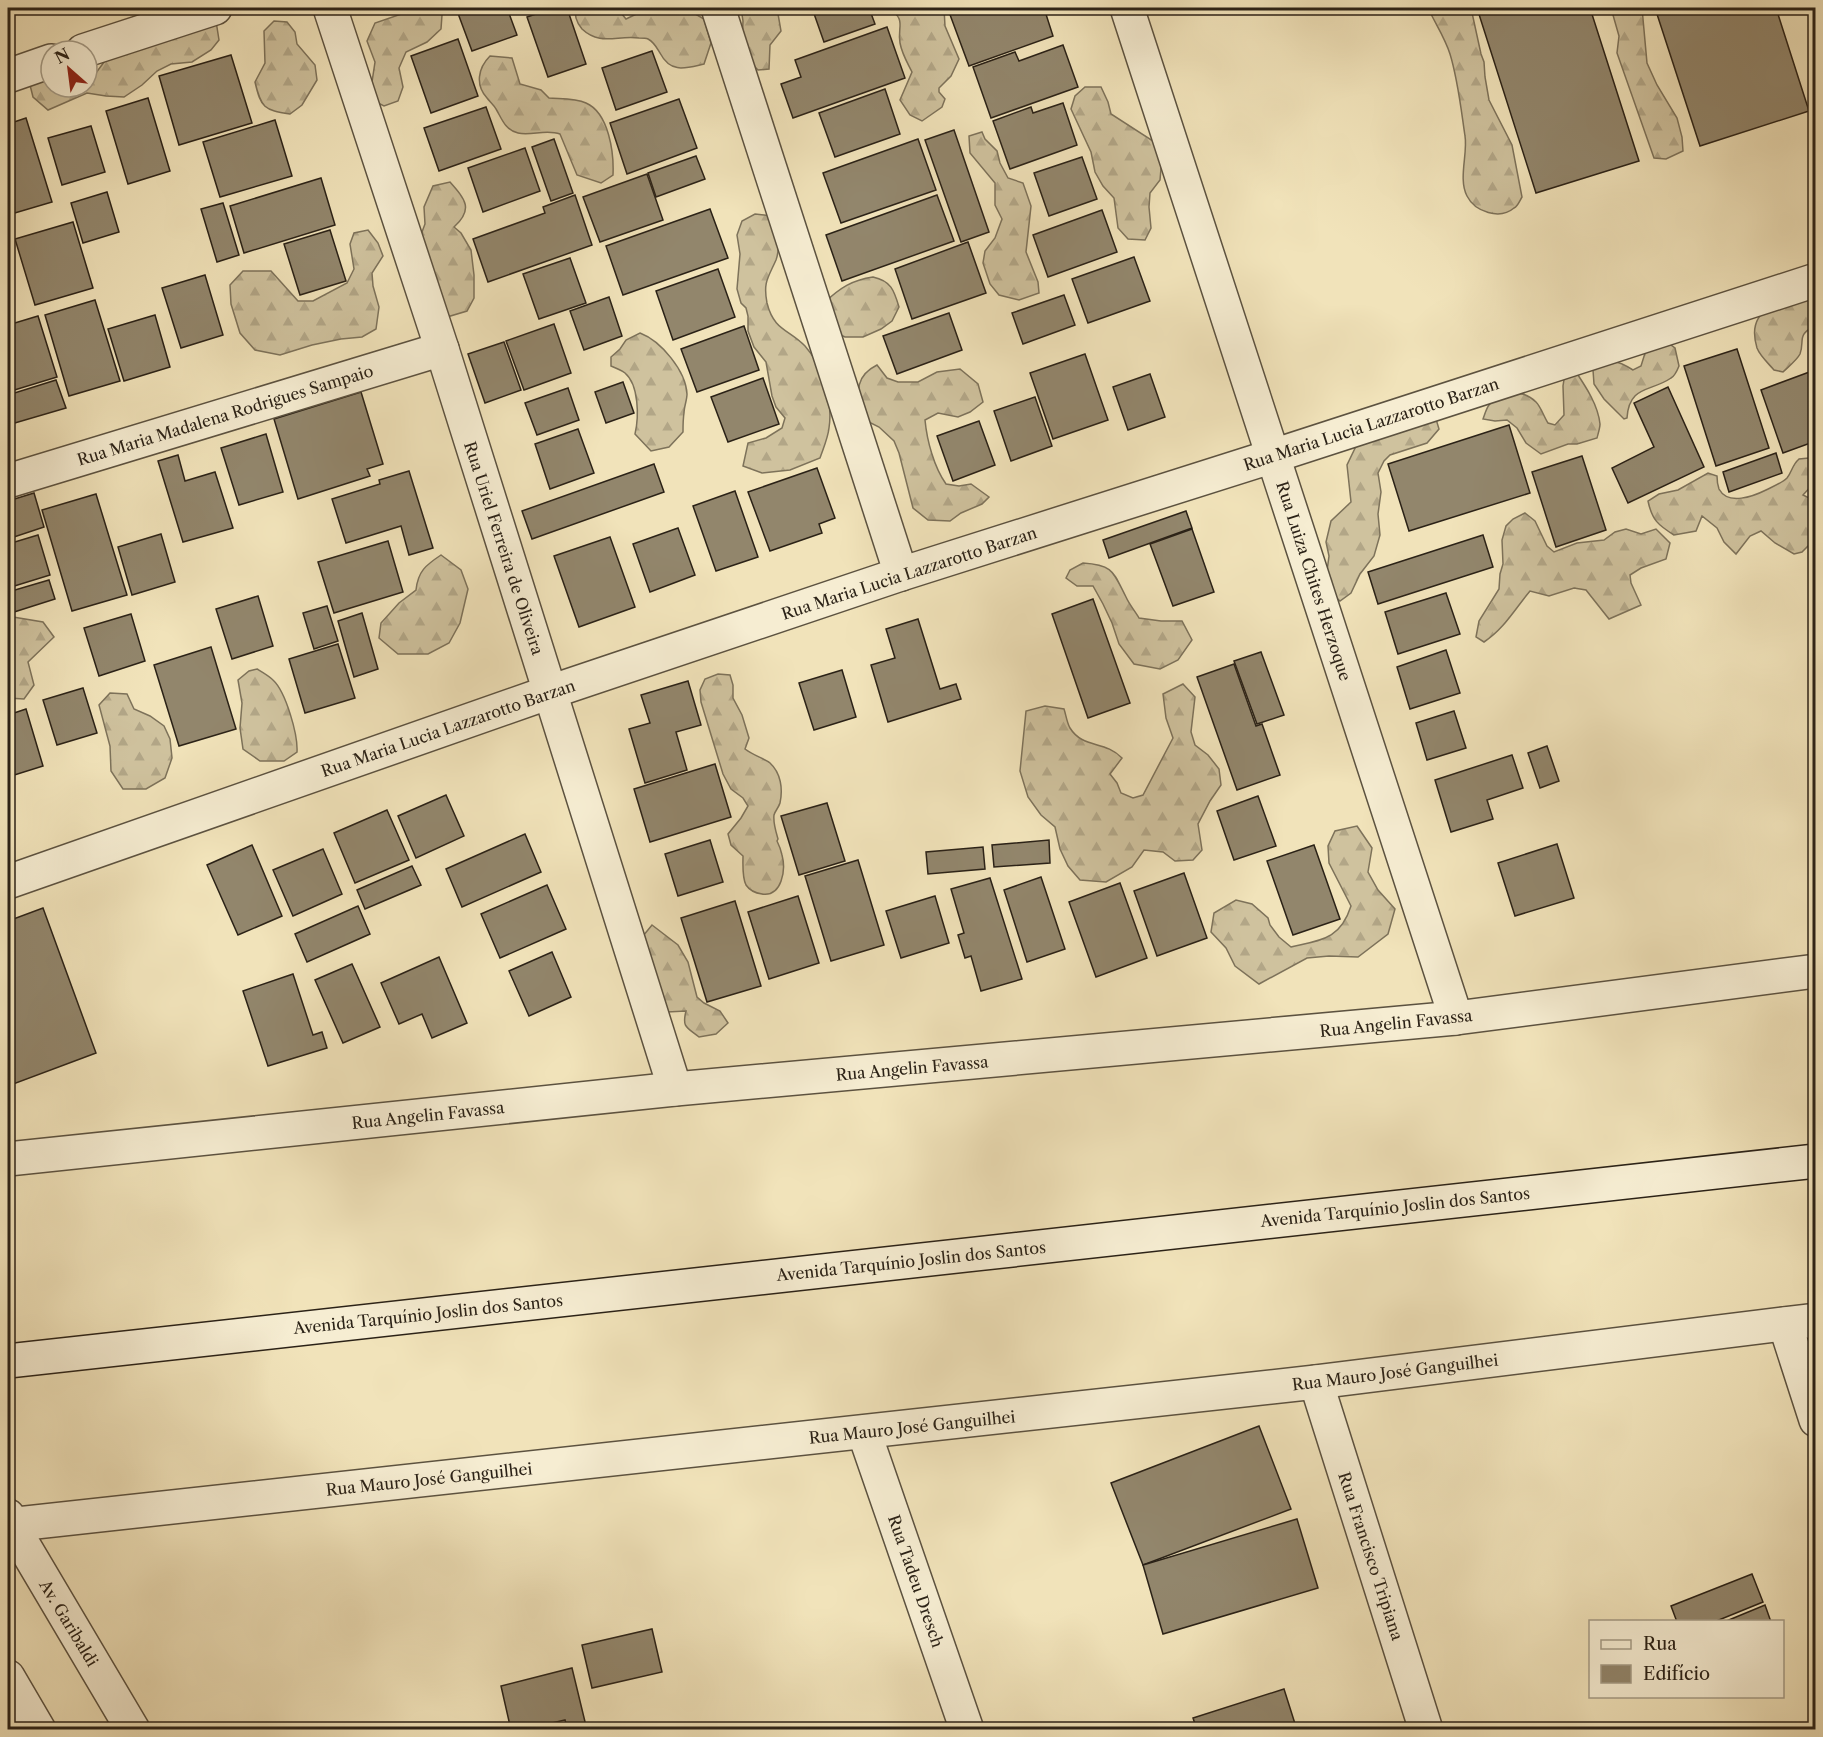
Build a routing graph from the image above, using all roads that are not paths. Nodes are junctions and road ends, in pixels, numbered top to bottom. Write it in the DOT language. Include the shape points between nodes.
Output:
graph roads {
  1 [pos="215,8"];
  2 [pos="330,8"];
  3 [pos="718,8"];
  4 [pos="1127,8"];
  5 [pos="99,46"];
  6 [pos="39,65"];
  7 [pos="8,76"];
  8 [pos="1815,280"];
  9 [pos="441,350"];
  10 [pos="1273,456"];
  11 [pos="8,482"];
  12 [pos="901,574"];
  13 [pos="550,692"];
  14 [pos="8,882"];
  15 [pos="1815,971"];
  16 [pos="1456,1018"];
  17 [pos="675,1089"];
  18 [pos="8,1159"];
  19 [pos="1815,1161"];
  20 [pos="1800,1322"];
  21 [pos="8,1360"];
  22 [pos="1316,1382"];
  23 [pos="1815,1420"];
  24 [pos="864,1432"];
  25 [pos="8,1522"];
  26 [pos="8,1677"];
  27 [pos="39,1730"];
  28 [pos="133,1730"];
  29 [pos="967,1730"];
  30 [pos="1426,1730"];
  1 -- 5 [label="street"];
  2 -- 9 [label="street, Rua Uriel Ferreira de Oliveira"];
  3 -- 12 [label="street"];
  4 -- 10 [label="street, Rua Luiza Chites Herzoque"];
  6 -- 7 [label="street"];
  8 -- 10 [label="street, Rua Maria Lucia Lazzarotto Barzan"];
  9 -- 11 [label="street, Rua Maria Madalena Rodrigues Sampaio"];
  9 -- 13 [label="street, Rua Uriel Ferreira de Oliveira"];
  10 -- 12 [label="street, Rua Maria Lucia Lazzarotto Barzan"];
  10 -- 16 [label="street, Rua Luiza Chites Herzoque"];
  12 -- 13 [label="street, Rua Maria Lucia Lazzarotto Barzan"];
  13 -- 14 [label="street, Rua Maria Lucia Lazzarotto Barzan"];
  13 -- 17 [label="street, Rua Uriel Ferreira de Oliveira"];
  15 -- 16 [label="street, Rua Angelin Favassa"];
  16 -- 17 [label="street, Rua Angelin Favassa"];
  17 -- 18 [label="street, Rua Angelin Favassa"];
  19 -- 21 [label="street, Avenida Tarquínio Joslin dos Santos"];
  20 -- 22 [label="street, Rua Mauro José Ganguilhei"];
  20 -- 23 [label="street"];
  22 -- 24 [label="street, Rua Mauro José Ganguilhei"];
  22 -- 30 [label="street, Rua Francisco Tripiana"];
  24 -- 25 [label="street, Rua Mauro José Ganguilhei"];
  24 -- 29 [label="street, Rua Tadeu Dresch"];
  25 -- 28 [label="street, Av. Garibaldi"];
  26 -- 27 [label="street"];
}
